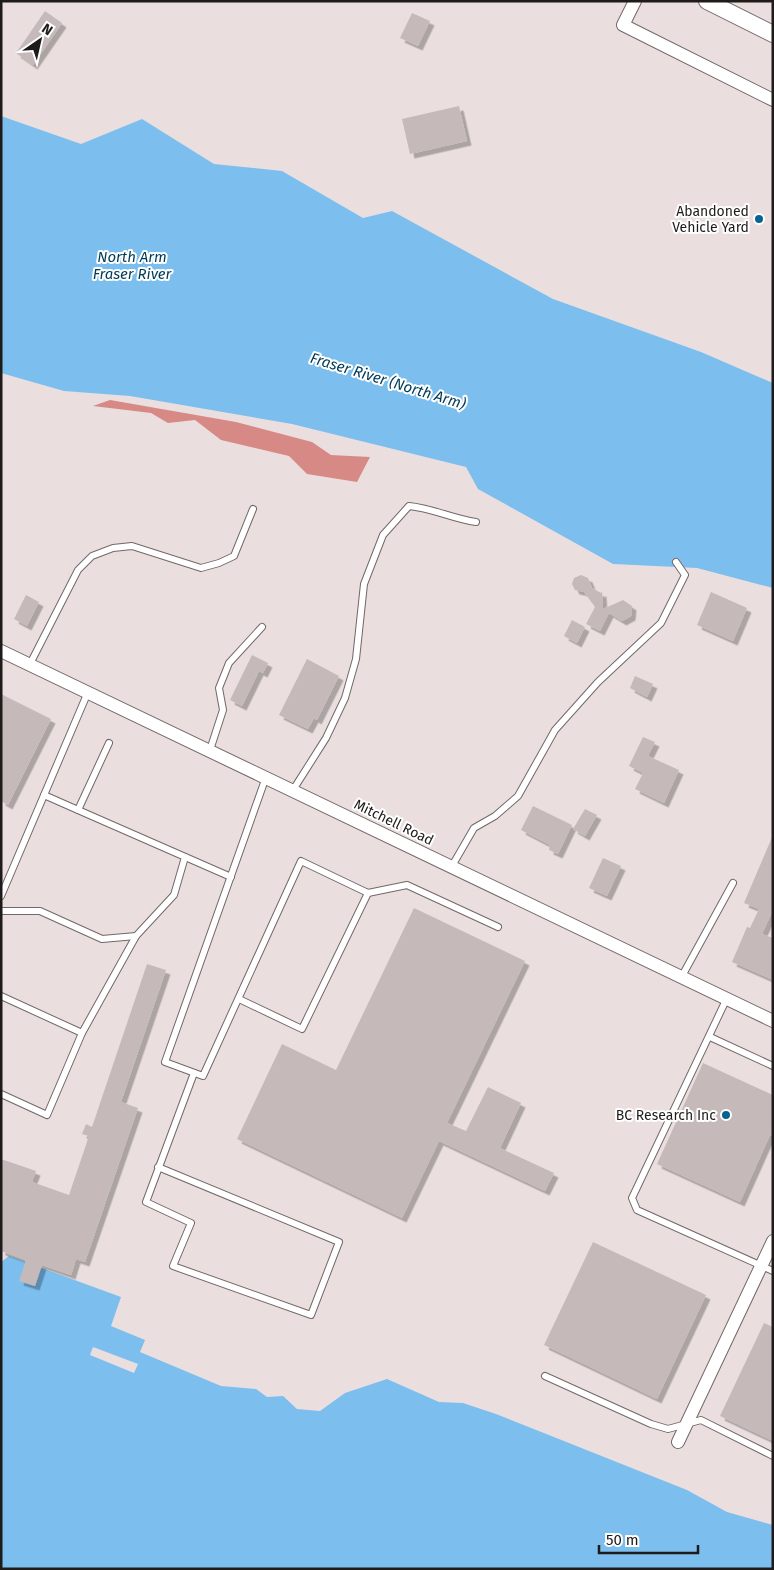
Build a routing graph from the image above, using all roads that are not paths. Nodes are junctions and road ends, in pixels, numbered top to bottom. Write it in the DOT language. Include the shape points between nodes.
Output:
graph roads {
  1 [pos="635,1"];
  2 [pos="707,1"];
  3 [pos="773,34"];
  4 [pos="773,100"];
  5 [pos="253,509"];
  6 [pos="476,522"];
  7 [pos="676,562"];
  8 [pos="262,627"];
  9 [pos="1,650"];
  10 [pos="30,664"];
  11 [pos="88,692"];
  12 [pos="108,743"];
  13 [pos="210,750"];
  14 [pos="266,777"];
  15 [pos="293,790"];
  16 [pos="44,795"];
  17 [pos="78,810"];
  18 [pos="185,857"];
  19 [pos="452,866"];
  20 [pos="231,877"];
  21 [pos="733,883"];
  22 [pos="368,893"];
  23 [pos="1,896"];
  24 [pos="1,911"];
  25 [pos="498,927"];
  26 [pos="136,936"];
  27 [pos="682,976"];
  28 [pos="1,996"];
  29 [pos="727,998"];
  30 [pos="239,999"];
  31 [pos="773,1021"];
  32 [pos="82,1033"];
  33 [pos="710,1037"];
  34 [pos="773,1066"];
  35 [pos="194,1074"];
  36 [pos="1,1094"];
  37 [pos="158,1167"];
  38 [pos="773,1241"];
  39 [pos="767,1269"];
  40 [pos="545,1376"];
  41 [pos="686,1426"];
  42 [pos="678,1442"];
  43 [pos="773,1456"];
  1 -- 4 [label="street" via="625,21"];
  2 -- 3 [label="street"];
  5 -- 10 [label="lane" via="234,556 201,568 132,546 113,548 92,556 78,570"];
  6 -- 15 [label="lane" via="409,506 382,535 364,584 356,659 345,698 326,738"];
  7 -- 19 [label="lane" via="685,575 661,623 598,682 554,730 518,796 495,816 474,828"];
  8 -- 13 [label="lane" via="229,663 218,688 223,710"];
  9 -- 10 [label="street, Mitchell Road"];
  10 -- 11 [label="street, Mitchell Road"];
  11 -- 13 [label="street, Mitchell Road"];
  11 -- 16 [label="lane"];
  12 -- 17 [label="lane"];
  13 -- 14 [label="street, Mitchell Road"];
  14 -- 15 [label="street, Mitchell Road"];
  14 -- 20 [label="lane"];
  15 -- 19 [label="street, Mitchell Road"];
  16 -- 17 [label="lane"];
  16 -- 23 [label="lane"];
  17 -- 18 [label="lane"];
  18 -- 20 [label="lane"];
  18 -- 26 [label="lane" via="174,895"];
  19 -- 27 [label="street, Mitchell Road"];
  20 -- 35 [label="lane" via="165,1062"];
  21 -- 27 [label="lane"];
  22 -- 25 [label="lane" via="407,885"];
  22 -- 30 [label="lane" via="302,1029"];
  22 -- 30 [label="lane" via="301,861"];
  24 -- 26 [label="lane" via="40,911 102,939"];
  26 -- 32 [label="lane"];
  27 -- 29 [label="street, Mitchell Road"];
  28 -- 32 [label="lane"];
  29 -- 31 [label="street, Mitchell Road"];
  29 -- 33 [label="lane"];
  30 -- 35 [label="lane" via="203,1076"];
  32 -- 36 [label="lane" via="47,1115"];
  33 -- 34 [label="lane"];
  33 -- 39 [label="lane" via="632,1198 637,1210"];
  35 -- 37 [label="lane"];
  37 -- 37 [label="lane" via="146,1202 191,1223 173,1266 311,1315 340,1242"];
  38 -- 39 [label="street"];
  39 -- 41 [label="street"];
  40 -- 41 [label="lane" via="651,1424 668,1429"];
  41 -- 42 [label="street"];
  41 -- 43 [label="lane" via="701,1420"];
}
